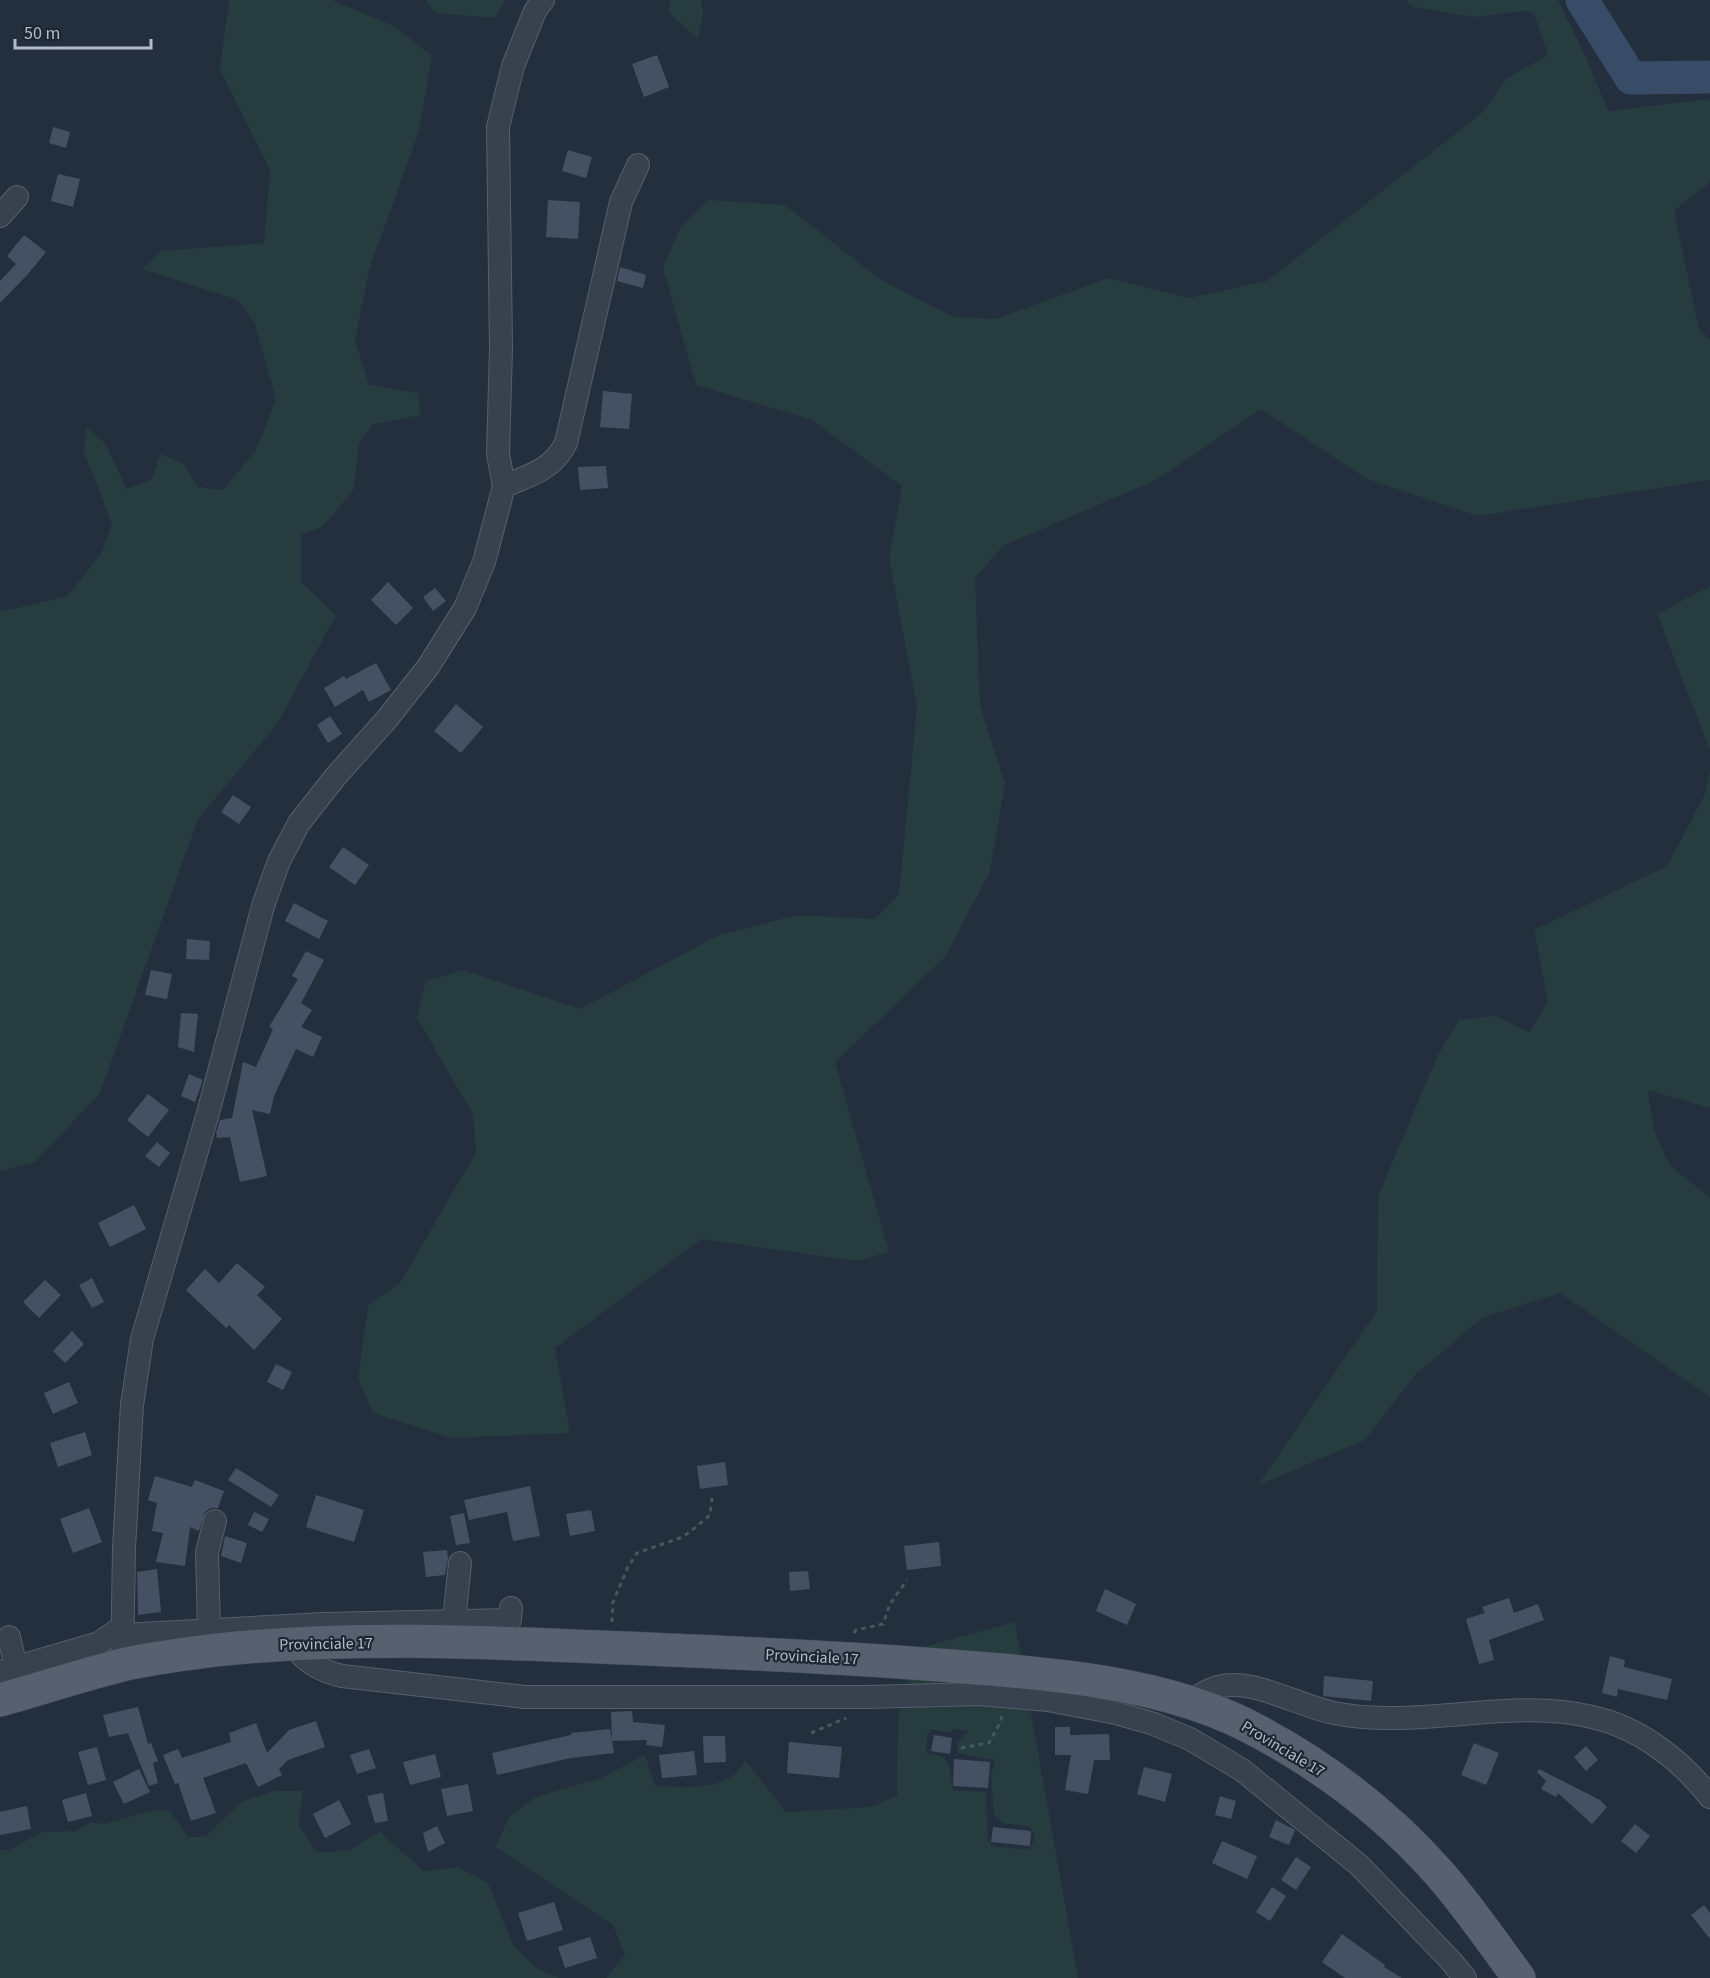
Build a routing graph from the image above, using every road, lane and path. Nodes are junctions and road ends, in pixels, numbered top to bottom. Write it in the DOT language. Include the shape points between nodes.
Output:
graph roads {
  1 [pos="543,0"];
  2 [pos="638,165"];
  3 [pos="17,196"];
  4 [pos="0,216"];
  5 [pos="504,486"];
  6 [pos="712,1498"];
  7 [pos="215,1521"];
  8 [pos="460,1563"];
  9 [pos="907,1580"];
  10 [pos="511,1608"];
  11 [pos="454,1621"];
  12 [pos="209,1630"];
  13 [pos="9,1637"];
  14 [pos="122,1642"];
  15 [pos="291,1644"];
  16 [pos="607,1648"];
  17 [pos="842,1659"];
  18 [pos="8,1669"];
  19 [pos="1003,1696"];
  20 [pos="0,1700"];
  21 [pos="1188,1702"];
  22 [pos="961,1748"];
  23 [pos="1710,1797"];
  24 [pos="1465,1978"];
  25 [pos="1519,1978"];
  1 -- 5 [label="street" via="513,66 498,127 498,454"];
  2 -- 5 [label="street" via="621,202 566,442 558,458 543,470"];
  3 -- 4 [label="street"];
  5 -- 14 [label="street" via="484,562 465,608 428,667 299,823 279,861 263,906 206,1123 142,1339 132,1406"];
  6 -- 16 [label="path" via="710,1515 690,1532 637,1553 613,1602"];
  7 -- 12 [label="street" via="207,1552"];
  8 -- 11 [label="street"];
  9 -- 17 [label="path" via="882,1624 856,1630"];
  10 -- 11 [label="street" via="510,1620"];
  11 -- 12 [label="street"];
  12 -- 14 [label="street"];
  13 -- 18 [label="street"];
  14 -- 15 [label="main road, Provinciale 17" via="213,1650"];
  14 -- 18 [label="street" via="99,1643"];
  14 -- 20 [label="main road, Provinciale 17"];
  15 -- 16 [label="main road, Provinciale 17" via="444,1642"];
  15 -- 19 [label="street" via="323,1672 525,1697"];
  16 -- 17 [label="main road, Provinciale 17"];
  17 -- 21 [label="main road, Provinciale 17" via="1018,1671 1134,1689"];
  19 -- 22 [label="path" via="1001,1721 989,1743"];
  19 -- 24 [label="street" via="1048,1700 1154,1724 1190,1739 1242,1770 1359,1865"];
  21 -- 23 [label="street" via="1213,1689 1232,1685 1354,1716 1550,1711 1592,1716 1655,1744 1695,1778"];
  21 -- 25 [label="main road, Provinciale 17" via="1241,1723 1289,1749 1385,1820 1441,1876"];
}
